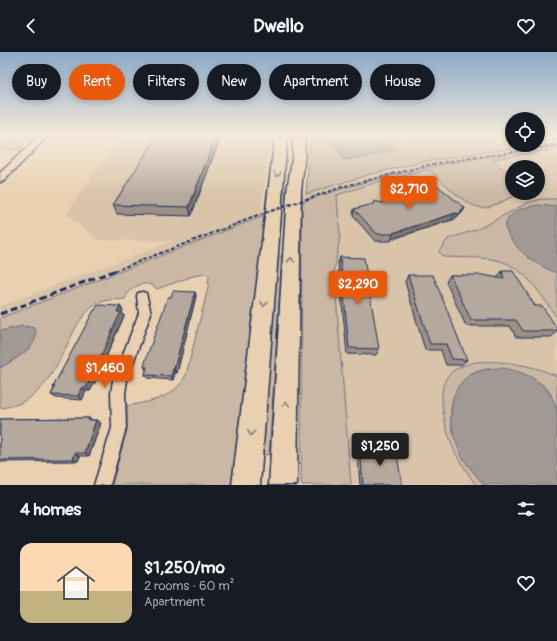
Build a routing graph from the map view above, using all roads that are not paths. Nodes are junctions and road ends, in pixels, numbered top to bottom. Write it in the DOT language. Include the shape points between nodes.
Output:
graph roads {
  1 [pos="23,156"];
  2 [pos="279,156"];
  3 [pos="299,156"];
  4 [pos="0,179"];
  5 [pos="142,296"];
  6 [pos="102,485"];
  7 [pos="246,485"];
  8 [pos="283,485"];
  1 -- 4 [label="main road"];
  2 -- 7 [label="highway, one-way"];
  8 -- 3 [label="highway, one-way" via="294,191"];
  5 -- 6 [label="street" via="145,312 120,380 118,431"];
}
